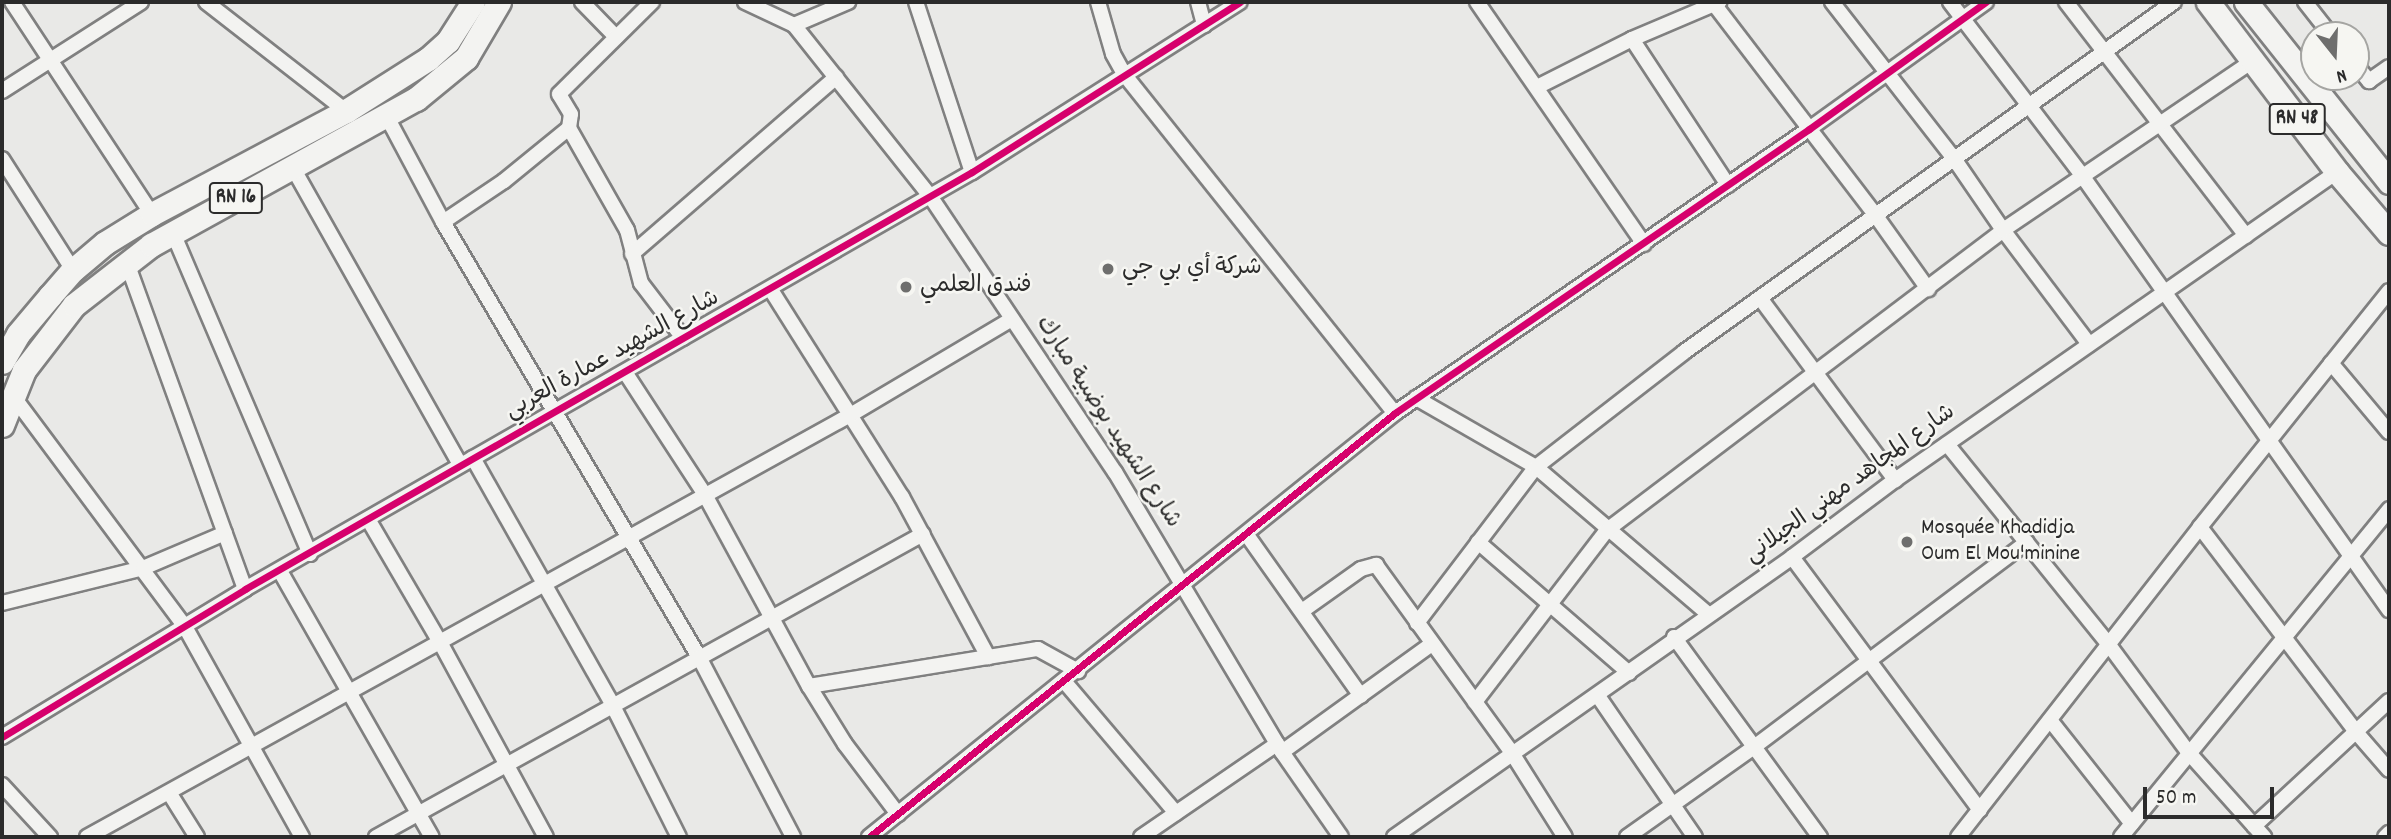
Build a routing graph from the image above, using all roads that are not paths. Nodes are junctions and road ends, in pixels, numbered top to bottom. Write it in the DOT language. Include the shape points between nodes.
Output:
graph roads {
  1 [pos="12,2"];
  2 [pos="141,2"];
  3 [pos="206,2"];
  4 [pos="473,2"];
  5 [pos="499,2"];
  6 [pos="582,2"];
  7 [pos="652,2"];
  8 [pos="749,2"];
  9 [pos="848,2"];
  10 [pos="916,2"];
  11 [pos="1098,2"];
  12 [pos="1198,2"];
  13 [pos="1240,2"];
  14 [pos="1477,2"];
  15 [pos="1832,2"];
  16 [pos="1950,2"];
  17 [pos="1986,2"];
  18 [pos="2066,2"];
  19 [pos="2174,2"];
  20 [pos="2208,2"];
  21 [pos="2246,2"];
  22 [pos="2305,2"];
  23 [pos="1716,3"];
  24 [pos="1964,19"];
  25 [pos="2321,21"];
  26 [pos="794,25"];
  27 [pos="1204,25"];
  28 [pos="616,37"];
  29 [pos="1632,39"];
  30 [pos="2104,51"];
  31 [pos="49,60"];
  32 [pos="2253,61"];
  33 [pos="2389,67"];
  34 [pos="1124,74"];
  35 [pos="1888,74"];
  36 [pos="836,77"];
  37 [pos="2370,80"];
  38 [pos="1537,86"];
  39 [pos="2,91"];
  40 [pos="2030,106"];
  41 [pos="346,111"];
  42 [pos="387,117"];
  43 [pos="2161,122"];
  44 [pos="569,128"];
  45 [pos="1809,129"];
  46 [pos="2,159"];
  47 [pos="1955,160"];
  48 [pos="293,168"];
  49 [pos="972,172"];
  50 [pos="2337,172"];
  51 [pos="2081,174"];
  52 [pos="2389,183"];
  53 [pos="1728,185"];
  54 [pos="930,195"];
  55 [pos="152,214"];
  56 [pos="1876,216"];
  57 [pos="443,222"];
  58 [pos="2003,230"];
  59 [pos="173,233"];
  60 [pos="2389,233"];
  61 [pos="2246,236"];
  62 [pos="1644,244"];
  63 [pos="632,254"];
  64 [pos="127,263"];
  65 [pos="73,270"];
  66 [pos="1928,289"];
  67 [pos="771,290"];
  68 [pos="2389,291"];
  69 [pos="2165,293"];
  70 [pos="1760,298"];
  71 [pos="1012,319"];
  72 [pos="683,338"];
  73 [pos="2089,344"];
  74 [pos="4,352"];
  75 [pos="2331,363"];
  76 [pos="625,372"];
  77 [pos="1816,373"];
  78 [pos="13,396"];
  79 [pos="1416,398"];
  80 [pos="552,410"];
  81 [pos="852,414"];
  82 [pos="1395,414"];
  83 [pos="2,425"];
  84 [pos="2389,432"];
  85 [pos="2269,440"];
  86 [pos="1947,444"];
  87 [pos="467,461"];
  88 [pos="1535,467"];
  89 [pos="1895,480"];
  90 [pos="704,493"];
  91 [pos="2389,509"];
  92 [pos="368,519"];
  93 [pos="2200,527"];
  94 [pos="1607,530"];
  95 [pos="225,533"];
  96 [pos="923,534"];
  97 [pos="1247,535"];
  98 [pos="628,537"];
  99 [pos="1478,542"];
  100 [pos="2026,542"];
  101 [pos="310,554"];
  102 [pos="2349,556"];
  103 [pos="1792,557"];
  104 [pos="143,568"];
  105 [pos="280,570"];
  106 [pos="543,582"];
  107 [pos="1184,586"];
  108 [pos="245,589"];
  109 [pos="2,603"];
  110 [pos="1547,605"];
  111 [pos="2389,610"];
  112 [pos="1302,611"];
  113 [pos="1708,614"];
  114 [pos="772,618"];
  115 [pos="1417,623"];
  116 [pos="184,625"];
  117 [pos="2283,636"];
  118 [pos="1674,637"];
  119 [pos="440,642"];
  120 [pos="1432,644"];
  121 [pos="2109,645"];
  122 [pos="699,657"];
  123 [pos="988,657"];
  124 [pos="1870,662"];
  125 [pos="1078,671"];
  126 [pos="1629,673"];
  127 [pos="1065,681"];
  128 [pos="809,686"];
  129 [pos="351,692"];
  130 [pos="1361,696"];
  131 [pos="1598,696"];
  132 [pos="2389,701"];
  133 [pos="1475,702"];
  134 [pos="612,704"];
  135 [pos="2050,720"];
  136 [pos="2356,732"];
  137 [pos="2,737"];
  138 [pos="1755,747"];
  139 [pos="252,748"];
  140 [pos="1280,748"];
  141 [pos="1512,753"];
  142 [pos="2189,753"];
  143 [pos="508,765"];
  144 [pos="2389,770"];
  145 [pos="2,785"];
  146 [pos="170,793"];
  147 [pos="1672,804"];
  148 [pos="1980,810"];
  149 [pos="1176,813"];
  150 [pos="419,814"];
  151 [pos="898,814"];
  152 [pos="2132,824"];
  153 [pos="2254,826"];
  154 [pos="2389,833"];
  155 [pos="675,836"];
  156 [pos="50,837"];
  157 [pos="87,837"];
  158 [pos="197,837"];
  159 [pos="302,837"];
  160 [pos="376,837"];
  161 [pos="432,837"];
  162 [pos="546,837"];
  163 [pos="793,837"];
  164 [pos="869,837"];
  165 [pos="1141,837"];
  166 [pos="1340,837"];
  167 [pos="1394,837"];
  168 [pos="1565,837"];
  169 [pos="1627,837"];
  170 [pos="1695,837"];
  171 [pos="1820,837"];
  172 [pos="1958,837"];
  173 [pos="2121,837"];
  174 [pos="2264,837"];
  175 [pos="2385,837"];
  1 -- 31 [label="street"];
  2 -- 31 [label="street"];
  3 -- 41 [label="street"];
  4 -- 41 [label="main road, RN 16" via="449,41"];
  5 -- 42 [label="main road, RN 16" via="466,58"];
  6 -- 28 [label="street"];
  7 -- 28 [label="street"];
  8 -- 26 [label="street, شارع الشهيد بوضبية مبارك"];
  9 -- 26 [label="street"];
  10 -- 49 [label="street"];
  11 -- 34 [label="street" via="1113,54"];
  12 -- 27 [label="street"];
  13 -- 27 [label="street, شارع الشهيد عمارة العربي"];
  14 -- 38 [label="street"];
  15 -- 35 [label="street"];
  16 -- 24 [label="street"];
  17 -- 24 [label="street"];
  18 -- 30 [label="street"];
  19 -- 30 [label="street"];
  20 -- 32 [label="main road, RN 48"];
  21 -- 52 [label="main road, RN 48"];
  22 -- 25 [label="street"];
  23 -- 29 [label="street"];
  23 -- 45 [label="street"];
  24 -- 35 [label="street"];
  24 -- 40 [label="street"];
  26 -- 36 [label="street, شارع الشهيد بوضبية مبارك"];
  27 -- 34 [label="street, شارع الشهيد عمارة العربي"];
  28 -- 44 [label="street" via="559,94 571,114"];
  29 -- 38 [label="street"];
  29 -- 53 [label="street"];
  30 -- 40 [label="street"];
  30 -- 43 [label="street"];
  31 -- 39 [label="street"];
  31 -- 55 [label="street"];
  32 -- 43 [label="street"];
  32 -- 50 [label="main road, RN 48"];
  33 -- 37 [label="street"];
  34 -- 49 [label="street, شارع الشهيد عمارة العربي"];
  34 -- 82 [label="street"];
  35 -- 45 [label="street"];
  35 -- 47 [label="street"];
  36 -- 54 [label="street, شارع الشهيد بوضبية مبارك"];
  36 -- 63 [label="street"];
  38 -- 62 [label="street"];
  40 -- 47 [label="street"];
  40 -- 51 [label="street"];
  41 -- 55 [label="main road, RN 16"];
  42 -- 48 [label="main road, RN 16"];
  42 -- 57 [label="street"];
  43 -- 51 [label="street"];
  43 -- 61 [label="street"];
  44 -- 57 [label="street" via="504,181"];
  44 -- 63 [label="street" via="627,230"];
  45 -- 53 [label="street"];
  45 -- 56 [label="street"];
  46 -- 65 [label="street"];
  47 -- 56 [label="street"];
  47 -- 58 [label="street"];
  48 -- 59 [label="main road, RN 16"];
  48 -- 87 [label="street"];
  49 -- 54 [label="street, شارع الشهيد عمارة العربي"];
  50 -- 60 [label="main road, RN 48"];
  50 -- 61 [label="street, شارع المجاهد مهني الجيلاني"];
  51 -- 58 [label="street"];
  51 -- 69 [label="street"];
  53 -- 62 [label="street"];
  54 -- 67 [label="street, شارع الشهيد عمارة العربي"];
  54 -- 71 [label="street, شارع الشهيد بوضبية مبارك"];
  55 -- 65 [label="main road, RN 16" via="105,243"];
  56 -- 66 [label="street"];
  56 -- 70 [label="street"];
  57 -- 80 [label="street"];
  58 -- 66 [label="street"];
  58 -- 73 [label="street"];
  59 -- 64 [label="main road, RN 16"];
  59 -- 101 [label="street"];
  61 -- 69 [label="street, شارع المجاهد مهني الجيلاني"];
  62 -- 79 [label="street"];
  63 -- 72 [label="street" via="641,283"];
  64 -- 78 [label="main road, RN 16" via="74,305 24,370"];
  64 -- 95 [label="street"];
  65 -- 74 [label="main road, RN 16"];
  66 -- 77 [label="street"];
  67 -- 72 [label="street, شارع الشهيد عمارة العربي"];
  67 -- 81 [label="street"];
  68 -- 75 [label="street"];
  69 -- 73 [label="street, شارع المجاهد مهني الجيلاني"];
  69 -- 85 [label="street"];
  70 -- 77 [label="street"];
  70 -- 88 [label="street"];
  71 -- 81 [label="street"];
  71 -- 107 [label="street, شارع الشهيد بوضبية مبارك" via="1115,472"];
  72 -- 76 [label="street, شارع الشهيد عمارة العربي"];
  73 -- 86 [label="street, شارع المجاهد مهني الجيلاني"];
  75 -- 84 [label="street"];
  75 -- 85 [label="street"];
  76 -- 80 [label="street, شارع الشهيد عمارة العربي"];
  76 -- 90 [label="street"];
  77 -- 89 [label="street"];
  77 -- 94 [label="street"];
  78 -- 83 [label="main road, RN 16"];
  78 -- 104 [label="street"];
  79 -- 82 [label="street"];
  79 -- 88 [label="street"];
  80 -- 87 [label="street, شارع الشهيد عمارة العربي"];
  80 -- 98 [label="street"];
  81 -- 90 [label="street"];
  81 -- 96 [label="street"];
  82 -- 97 [label="street"];
  85 -- 93 [label="street"];
  85 -- 102 [label="street"];
  86 -- 89 [label="street, شارع المجاهد مهني الجيلاني"];
  86 -- 100 [label="street"];
  87 -- 92 [label="street, شارع الشهيد عمارة العربي"];
  87 -- 106 [label="street"];
  88 -- 94 [label="street"];
  88 -- 99 [label="street"];
  89 -- 103 [label="street, شارع المجاهد مهني الجيلاني"];
  90 -- 98 [label="street"];
  90 -- 114 [label="street"];
  91 -- 102 [label="street"];
  92 -- 101 [label="street, شارع الشهيد عمارة العربي"];
  92 -- 119 [label="street"];
  93 -- 117 [label="street"];
  93 -- 121 [label="street"];
  94 -- 110 [label="street"];
  94 -- 113 [label="street"];
  95 -- 104 [label="street"];
  95 -- 108 [label="street"];
  96 -- 114 [label="street"];
  96 -- 123 [label="street"];
  97 -- 107 [label="street"];
  97 -- 112 [label="street"];
  98 -- 106 [label="street"];
  98 -- 122 [label="street"];
  99 -- 110 [label="street"];
  99 -- 115 [label="street"];
  100 -- 121 [label="street"];
  100 -- 124 [label="street"];
  101 -- 105 [label="street, شارع الشهيد عمارة العربي"];
  102 -- 111 [label="street"];
  102 -- 117 [label="street"];
  103 -- 113 [label="street, شارع المجاهد مهني الجيلاني"];
  103 -- 124 [label="street"];
  104 -- 109 [label="street"];
  104 -- 116 [label="street"];
  105 -- 108 [label="street, شارع الشهيد عمارة العربي"];
  105 -- 129 [label="street"];
  106 -- 119 [label="street"];
  106 -- 134 [label="street"];
  107 -- 125 [label="street"];
  107 -- 140 [label="street, شارع الشهيد بوضبية مبارك"];
  108 -- 116 [label="street, شارع الشهيد عمارة العربي"];
  110 -- 126 [label="street"];
  110 -- 133 [label="street"];
  112 -- 115 [label="street" via="1361,569 1376,565"];
  112 -- 130 [label="street"];
  113 -- 118 [label="street, شارع المجاهد مهني الجيلاني"];
  114 -- 122 [label="street"];
  114 -- 128 [label="street"];
  115 -- 120 [label="street"];
  116 -- 137 [label="street, شارع الشهيد عمارة العربي"];
  116 -- 139 [label="street"];
  117 -- 136 [label="street"];
  117 -- 142 [label="street"];
  118 -- 126 [label="street, شارع المجاهد مهني الجيلاني"];
  118 -- 138 [label="street"];
  119 -- 129 [label="street"];
  119 -- 143 [label="street"];
  120 -- 130 [label="street"];
  120 -- 133 [label="street"];
  121 -- 135 [label="street"];
  121 -- 142 [label="street"];
  122 -- 134 [label="street"];
  122 -- 163 [label="street"];
  123 -- 125 [label="street" via="1038,649"];
  123 -- 128 [label="street"];
  124 -- 138 [label="street"];
  124 -- 148 [label="street"];
  125 -- 127 [label="street"];
  126 -- 131 [label="street, شارع المجاهد مهني الجيلاني"];
  127 -- 149 [label="street"];
  127 -- 151 [label="street"];
  128 -- 151 [label="street" via="845,744"];
  129 -- 139 [label="street"];
  129 -- 150 [label="street"];
  130 -- 140 [label="street"];
  131 -- 141 [label="street, شارع المجاهد مهني الجيلاني"];
  131 -- 147 [label="street"];
  132 -- 136 [label="street"];
  133 -- 141 [label="street"];
  134 -- 143 [label="street"];
  134 -- 155 [label="street"];
  135 -- 148 [label="street"];
  135 -- 152 [label="street"];
  136 -- 144 [label="street"];
  136 -- 153 [label="street"];
  138 -- 147 [label="street"];
  138 -- 171 [label="street"];
  139 -- 146 [label="street"];
  139 -- 159 [label="street"];
  140 -- 149 [label="street"];
  140 -- 166 [label="street, شارع الشهيد بوضبية مبارك"];
  141 -- 167 [label="street, شارع المجاهد مهني الجيلاني"];
  141 -- 168 [label="street"];
  142 -- 152 [label="street"];
  142 -- 153 [label="street"];
  143 -- 150 [label="street"];
  143 -- 162 [label="street"];
  145 -- 156 [label="street"];
  146 -- 157 [label="street"];
  146 -- 158 [label="street"];
  147 -- 169 [label="street"];
  147 -- 170 [label="street"];
  148 -- 172 [label="street"];
  149 -- 165 [label="street"];
  150 -- 160 [label="street"];
  150 -- 161 [label="street"];
  151 -- 164 [label="street"];
  152 -- 173 [label="street"];
  153 -- 174 [label="street"];
  154 -- 175 [label="street"];
}
